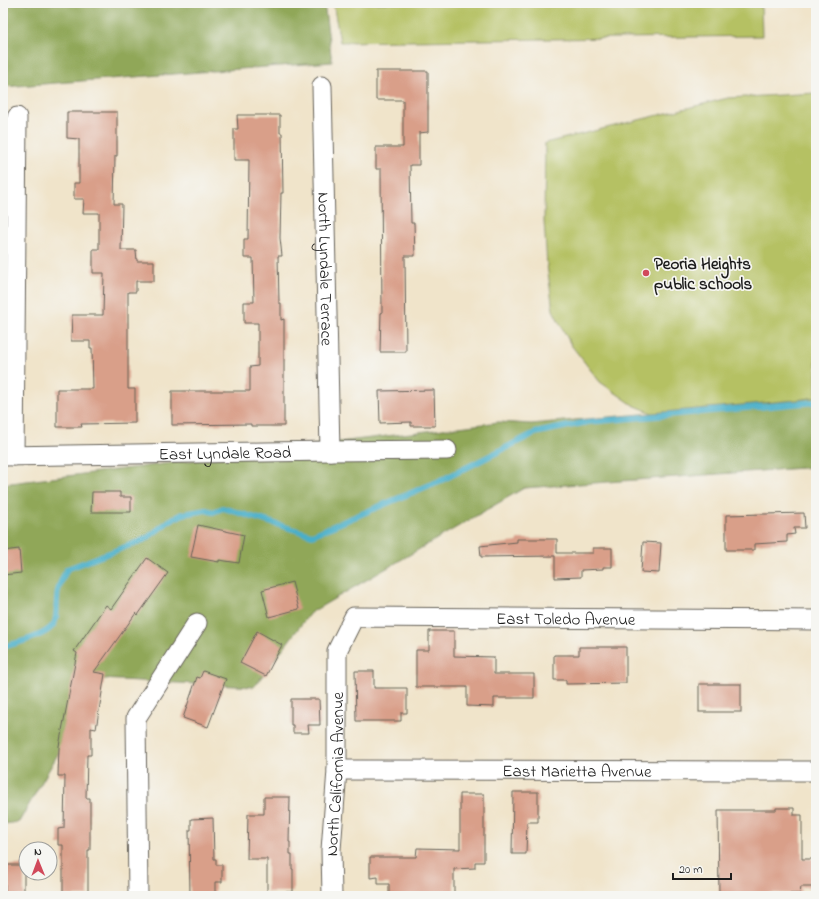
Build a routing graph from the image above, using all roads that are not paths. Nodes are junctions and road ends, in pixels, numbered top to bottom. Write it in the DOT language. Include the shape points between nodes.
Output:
graph roads {
  1 [pos="322,86"];
  2 [pos="17,117"];
  3 [pos="448,450"];
  4 [pos="330,451"];
  5 [pos="8,456"];
  6 [pos="816,620"];
  7 [pos="197,623"];
  8 [pos="337,651"];
  9 [pos="337,770"];
  10 [pos="816,771"];
  11 [pos="138,896"];
  12 [pos="332,896"];
  1 -- 4 [label="street, North Lyndale Terrace"];
  2 -- 5 [label="street"];
  3 -- 4 [label="street, East Lyndale Road"];
  4 -- 5 [label="street, East Lyndale Road"];
  6 -- 8 [label="street, East Toledo Avenue" via="354,617"];
  7 -- 11 [label="street" via="136,718"];
  8 -- 9 [label="street, North California Avenue"];
  9 -- 10 [label="street, East Marietta Avenue"];
  9 -- 12 [label="street, North California Avenue" via="331,850"];
}
